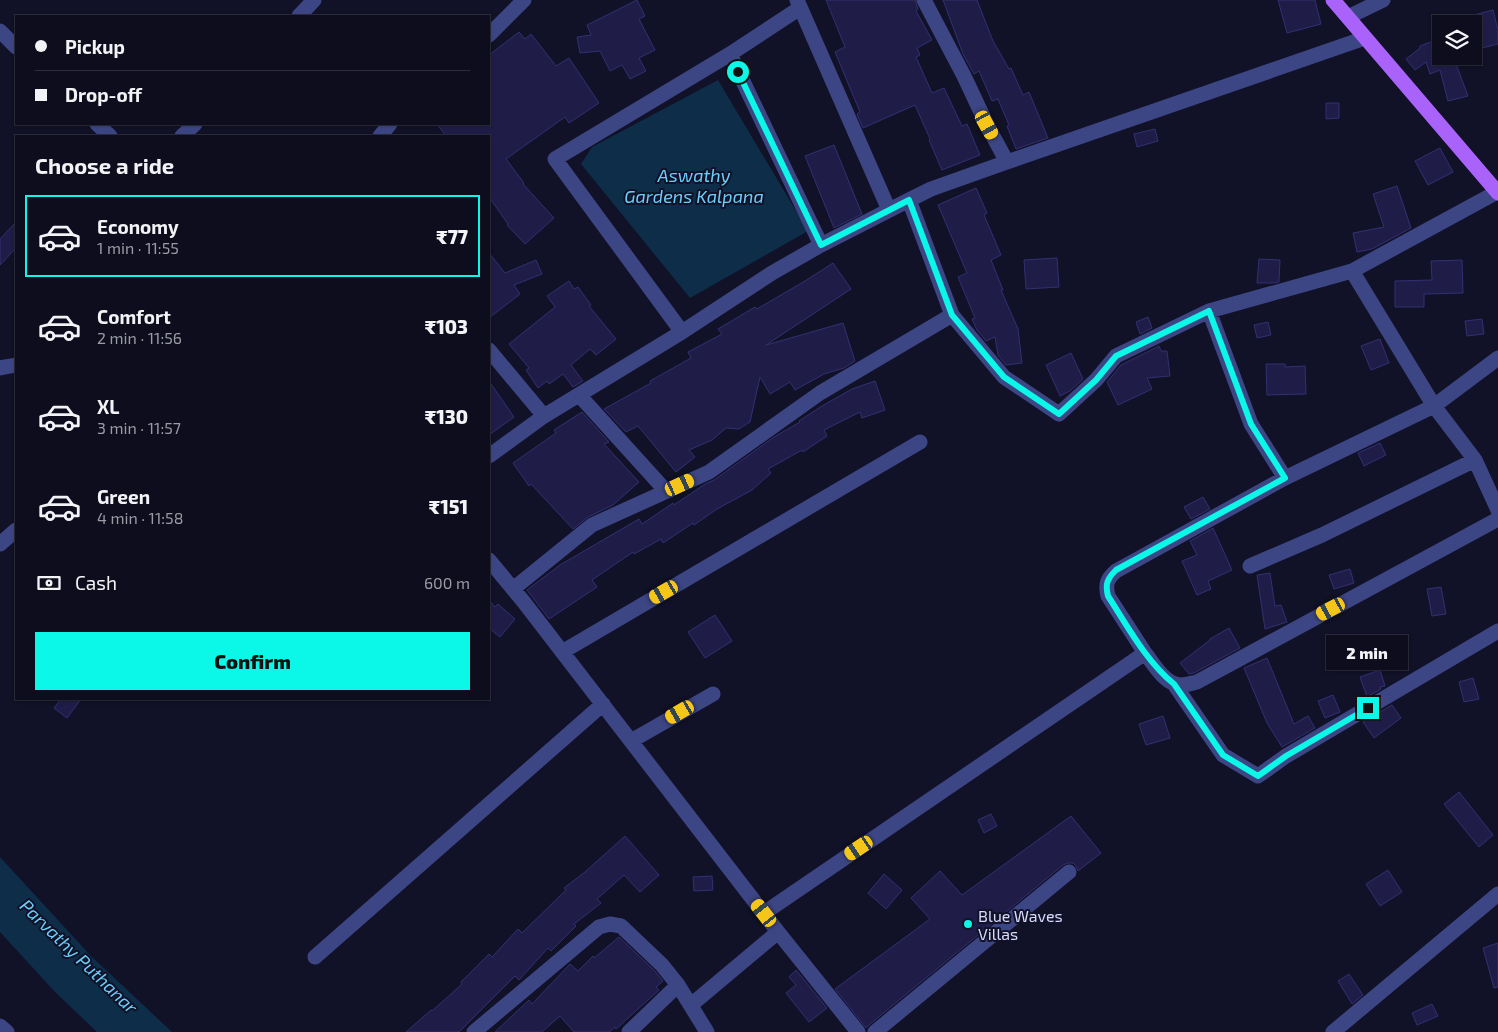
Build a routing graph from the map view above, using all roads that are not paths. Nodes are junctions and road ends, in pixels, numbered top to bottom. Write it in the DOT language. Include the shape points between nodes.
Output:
graph roads {
  1 [pos="314,0"];
  2 [pos="524,0"];
  3 [pos="924,0"];
  4 [pos="1333,0"];
  5 [pos="1383,0"];
  6 [pos="798,4"];
  7 [pos="300,15"];
  8 [pos="1348,17"];
  9 [pos="0,31"];
  10 [pos="490,34"];
  11 [pos="1365,38"];
  12 [pos="15,46"];
  13 [pos="730,54"];
  14 [pos="98,125"];
  15 [pos="193,125"];
  16 [pos="389,125"];
  17 [pos="109,135"];
  18 [pos="183,135"];
  19 [pos="381,135"];
  20 [pos="1007,162"];
  21 [pos="1497,192"];
  22 [pos="909,200"];
  23 [pos="889,210"];
  24 [pos="821,245"];
  25 [pos="1352,271"];
  26 [pos="1209,311"];
  27 [pos="952,315"];
  28 [pos="682,332"];
  29 [pos="490,351"];
  30 [pos="1498,358"];
  31 [pos="15,365"];
  32 [pos="0,368"];
  33 [pos="579,395"];
  34 [pos="1434,406"];
  35 [pos="544,416"];
  36 [pos="920,442"];
  37 [pos="490,455"];
  38 [pos="1474,460"];
  39 [pos="1285,478"];
  40 [pos="666,492"];
  41 [pos="1498,510"];
  42 [pos="1498,519"];
  43 [pos="15,531"];
  44 [pos="0,544"];
  45 [pos="490,561"];
  46 [pos="1250,566"];
  47 [pos="513,588"];
  48 [pos="1498,631"];
  49 [pos="562,652"];
  50 [pos="1145,653"];
  51 [pos="1174,684"];
  52 [pos="713,694"];
  53 [pos="603,704"];
  54 [pos="631,741"];
  55 [pos="1069,872"];
  56 [pos="1498,894"];
  57 [pos="764,913"];
  58 [pos="778,932"];
  59 [pos="315,957"];
  60 [pos="678,985"];
  61 [pos="692,1005"];
  62 [pos="0,1026"];
  63 [pos="7,1032"];
  64 [pos="474,1032"];
  65 [pos="629,1032"];
  66 [pos="708,1032"];
  67 [pos="858,1032"];
  68 [pos="875,1032"];
  69 [pos="1333,1032"];
  1 -- 7 [label="street"];
  2 -- 10 [label="street"];
  3 -- 20 [label="street"];
  4 -- 8 [label="main road"];
  5 -- 8 [label="street"];
  6 -- 13 [label="street"];
  6 -- 23 [label="street"];
  8 -- 11 [label="main road"];
  9 -- 12 [label="street"];
  11 -- 20 [label="street"];
  11 -- 21 [label="main road"];
  13 -- 24 [label="street"];
  13 -- 28 [label="street" via="555,159"];
  14 -- 17 [label="street"];
  15 -- 18 [label="street"];
  16 -- 19 [label="street"];
  20 -- 22 [label="street"];
  21 -- 25 [label="street"];
  22 -- 23 [label="street"];
  22 -- 27 [label="street"];
  23 -- 24 [label="street"];
  24 -- 28 [label="street"];
  25 -- 26 [label="street"];
  25 -- 34 [label="street"];
  26 -- 27 [label="street" via="1116,356 1096,380 1059,414 1004,377"];
  26 -- 39 [label="street" via="1251,424"];
  27 -- 40 [label="street" via="820,393 709,472"];
  28 -- 33 [label="street"];
  29 -- 35 [label="street"];
  30 -- 34 [label="street"];
  31 -- 32 [label="street"];
  33 -- 35 [label="street"];
  33 -- 40 [label="street"];
  34 -- 38 [label="street"];
  34 -- 39 [label="street"];
  35 -- 37 [label="street"];
  36 -- 49 [label="street"];
  38 -- 41 [label="street"];
  38 -- 46 [label="street" via="1322,535"];
  39 -- 50 [label="street" via="1116,570 1108,578 1108,596"];
  40 -- 47 [label="street" via="592,525"];
  42 -- 51 [label="street" via="1197,682 1183,686"];
  43 -- 44 [label="street"];
  45 -- 47 [label="street"];
  47 -- 49 [label="street"];
  48 -- 51 [label="street" via="1286,756 1258,776 1223,755"];
  49 -- 53 [label="street"];
  50 -- 51 [label="street" via="1164,677"];
  50 -- 57 [label="street"];
  52 -- 54 [label="street"];
  53 -- 54 [label="street"];
  53 -- 59 [label="street"];
  54 -- 57 [label="street"];
  55 -- 68 [label="street"];
  56 -- 69 [label="street"];
  57 -- 58 [label="street"];
  58 -- 61 [label="street"];
  58 -- 67 [label="street"];
  60 -- 61 [label="street"];
  60 -- 64 [label="street" via="621,926 610,924 599,927"];
  60 -- 65 [label="street"];
  61 -- 66 [label="street"];
  62 -- 63 [label="street"];
}
